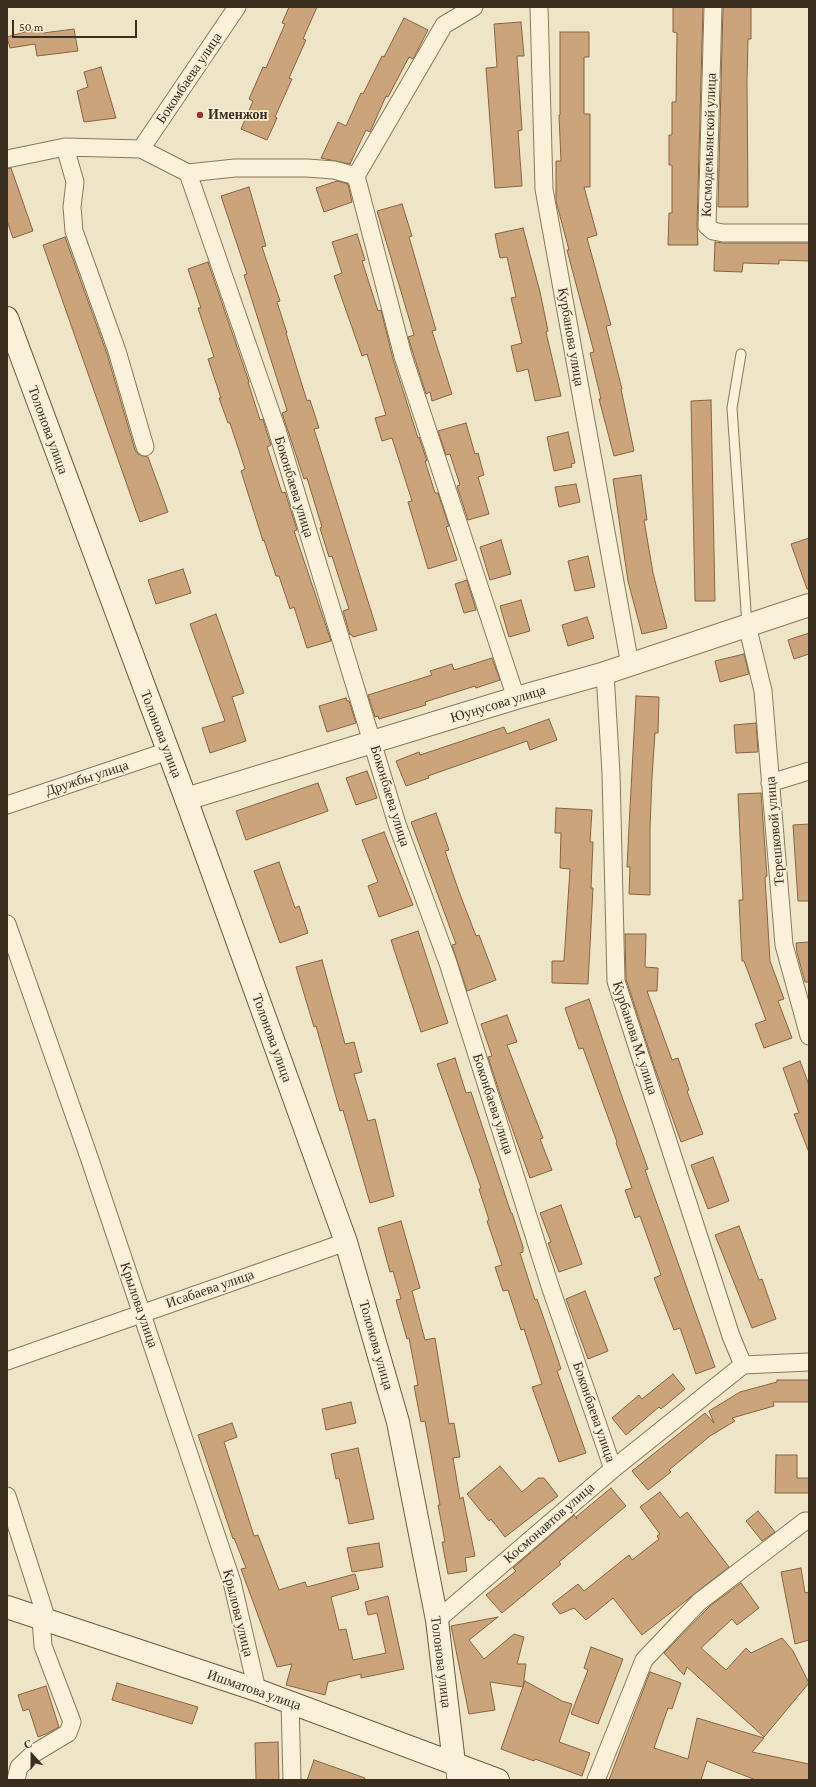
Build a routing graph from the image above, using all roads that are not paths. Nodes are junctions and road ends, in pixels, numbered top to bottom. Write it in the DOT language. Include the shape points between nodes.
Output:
graph roads {
  1 [pos="237,7"];
  2 [pos="474,7"];
  3 [pos="539,7"];
  4 [pos="713,7"];
  5 [pos="65,147"];
  6 [pos="141,149"];
  7 [pos="7,159"];
  8 [pos="188,173"];
  9 [pos="356,176"];
  10 [pos="809,233"];
  11 [pos="7,318"];
  12 [pos="741,354"];
  13 [pos="145,447"];
  14 [pos="809,605"];
  15 [pos="747,625"];
  16 [pos="630,664"];
  17 [pos="605,673"];
  18 [pos="516,698"];
  19 [pos="373,741"];
  20 [pos="168,751"];
  21 [pos="809,771"];
  22 [pos="770,783"];
  23 [pos="186,799"];
  24 [pos="7,805"];
  25 [pos="7,924"];
  26 [pos="809,1036"];
  27 [pos="346,1242"];
  28 [pos="142,1313"];
  29 [pos="7,1361"];
  30 [pos="809,1362"];
  31 [pos="743,1365"];
  32 [pos="613,1469"];
  33 [pos="7,1496"];
  34 [pos="809,1521"];
  35 [pos="7,1606"];
  36 [pos="44,1619"];
  37 [pos="437,1620"];
  38 [pos="257,1690"];
  39 [pos="290,1702"];
  40 [pos="455,1772"];
  41 [pos="16,1780"];
  42 [pos="292,1780"];
  43 [pos="498,1780"];
  44 [pos="596,1780"];
  1 -- 6 [label="street, Бокомбаева улица"];
  2 -- 9 [label="street" via="444,25"];
  3 -- 16 [label="street, Курбанова улица" via="544,189"];
  4 -- 10 [label="street, Космодемьянской улица" via="706,226 723,233"];
  5 -- 6 [label="street"];
  5 -- 7 [label="street"];
  5 -- 13 [label="street" via="75,182 72,207 74,231 117,351"];
  6 -- 8 [label="street"];
  8 -- 9 [label="street" via="235,168 307,168 334,170"];
  8 -- 19 [label="street, Боконбаева улица" via="277,430"];
  9 -- 18 [label="street" via="403,356"];
  11 -- 20 [label="main road, Толонова улица"];
  12 -- 15 [label="lane" via="732,408"];
  14 -- 15 [label="main road, Юунусова улица"];
  15 -- 16 [label="main road, Юунусова улица"];
  15 -- 22 [label="street, Терешковой улица" via="763,691"];
  16 -- 17 [label="main road, Юунусова улица"];
  17 -- 18 [label="main road, Юунусова улица"];
  17 -- 31 [label="street, Курбанова М. улица" via="611,772 616,981"];
  18 -- 19 [label="main road, Юунусова улица"];
  19 -- 23 [label="main road, Юунусова улица"];
  19 -- 32 [label="street, Боконбаева улица" via="397,824 448,963 550,1286"];
  20 -- 23 [label="main road, Толонова улица"];
  20 -- 24 [label="street, Дружбы улица"];
  21 -- 22 [label="street"];
  22 -- 26 [label="street, Терешковой улица" via="784,945"];
  23 -- 27 [label="main road, Толонова улица"];
  25 -- 28 [label="street, Крылова улица"];
  27 -- 28 [label="street, Исабаева улица"];
  27 -- 37 [label="main road, Толонова улица" via="398,1422"];
  28 -- 29 [label="street, Исабаева улица"];
  28 -- 38 [label="street, Крылова улица" via="232,1582"];
  30 -- 31 [label="street"];
  31 -- 32 [label="street, Космонавтов улица"];
  32 -- 37 [label="street, Космонавтов улица"];
  33 -- 36 [label="street"];
  34 -- 44 [label="street" via="805,1521 699,1602 644,1660"];
  35 -- 36 [label="main road, Ишматова улица"];
  36 -- 38 [label="main road, Ишматова улица"];
  36 -- 41 [label="street" via="43,1646 72,1722 68,1733 34,1754 19,1767"];
  37 -- 40 [label="main road, Толонова улица"];
  38 -- 39 [label="main road, Ишматова улица"];
  39 -- 40 [label="main road, Ишматова улица"];
  39 -- 42 [label="street"];
  40 -- 43 [label="main road, Ишматова улица"];
}
